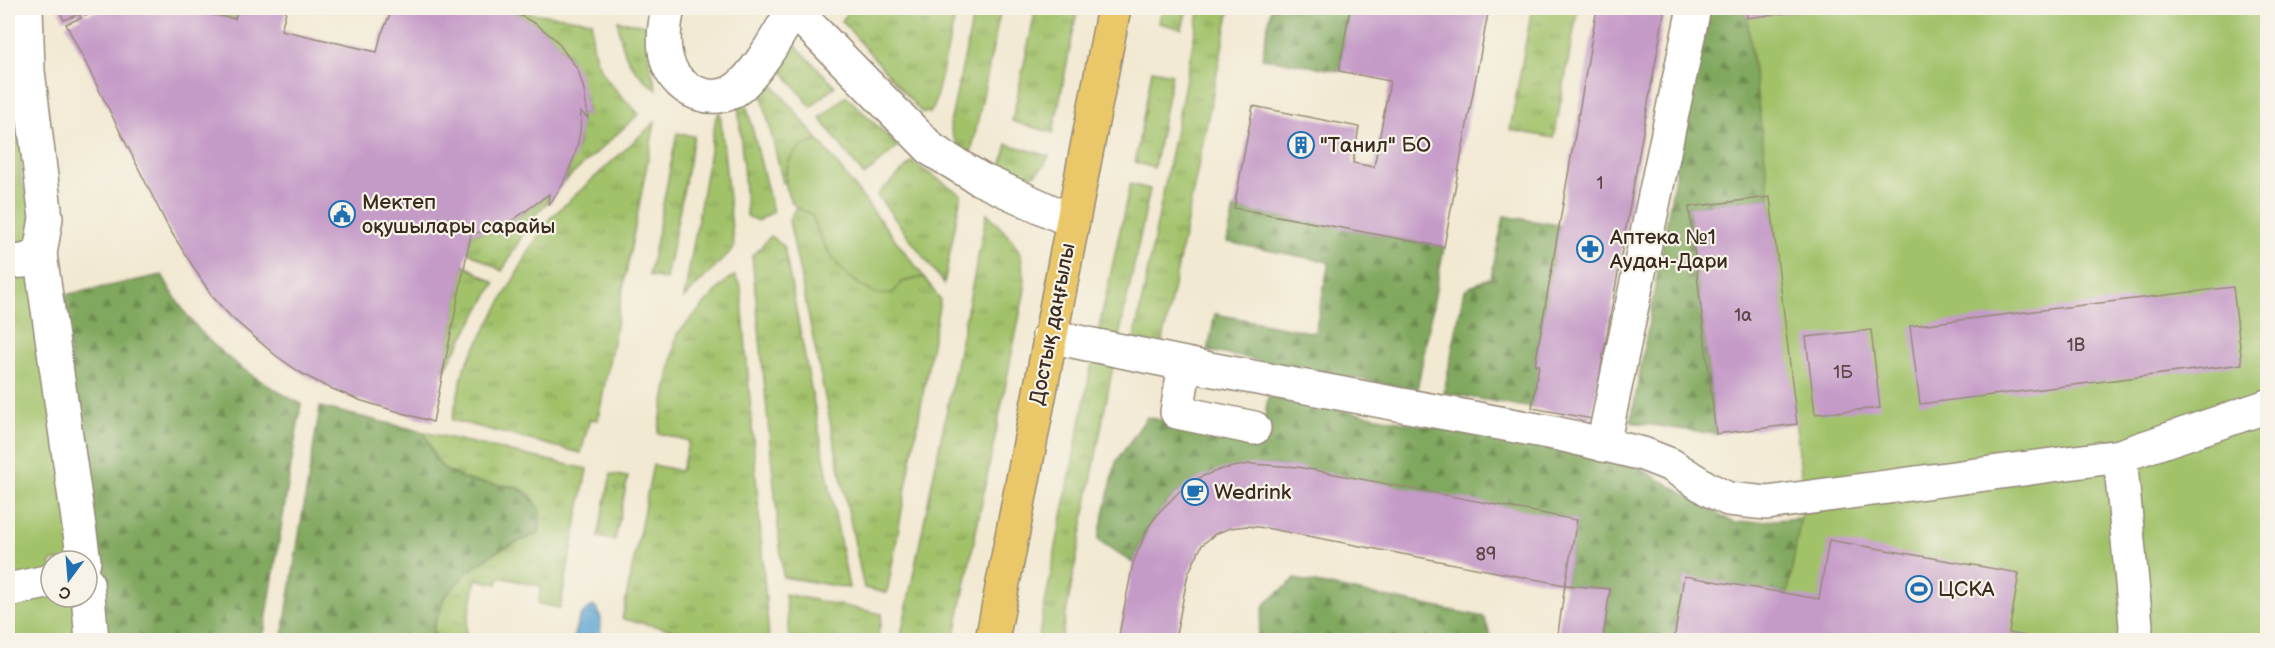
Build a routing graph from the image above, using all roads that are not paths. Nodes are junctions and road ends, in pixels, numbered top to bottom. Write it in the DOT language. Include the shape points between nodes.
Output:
graph roads {
  1 [pos="26,8"];
  2 [pos="669,8"];
  3 [pos="793,8"];
  4 [pos="1114,8"];
  5 [pos="1694,8"];
  6 [pos="1072,221"];
  7 [pos="40,254"];
  8 [pos="8,262"];
  9 [pos="1049,336"];
  10 [pos="1185,364"];
  11 [pos="2268,406"];
  12 [pos="1254,428"];
  13 [pos="1603,445"];
  14 [pos="2120,456"];
  15 [pos="82,549"];
  16 [pos="39,584"];
  17 [pos="8,590"];
  18 [pos="89,609"];
  19 [pos="92,640"];
  20 [pos="992,640"];
  21 [pos="2135,640"];
  1 -- 7 [label="street" via="28,71 46,218"];
  2 -- 3 [label="street" via="665,20 669,66 686,86 714,98 738,88 753,72"];
  3 -- 6 [label="street" via="932,150 980,179"];
  4 -- 6 [label="main road, Достық даңғылы"];
  5 -- 13 [label="street"];
  6 -- 9 [label="main road, Достық даңғылы"];
  7 -- 8 [label="street"];
  7 -- 15 [label="street"];
  9 -- 10 [label="street"];
  9 -- 20 [label="main road, Достық даңғылы"];
  10 -- 12 [label="street" via="1176,412"];
  10 -- 13 [label="street"];
  11 -- 14 [label="street"];
  13 -- 14 [label="street" via="1671,465 1728,499 1767,503"];
  14 -- 21 [label="street"];
  16 -- 17 [label="street"];
  18 -- 19 [label="street"];
}
